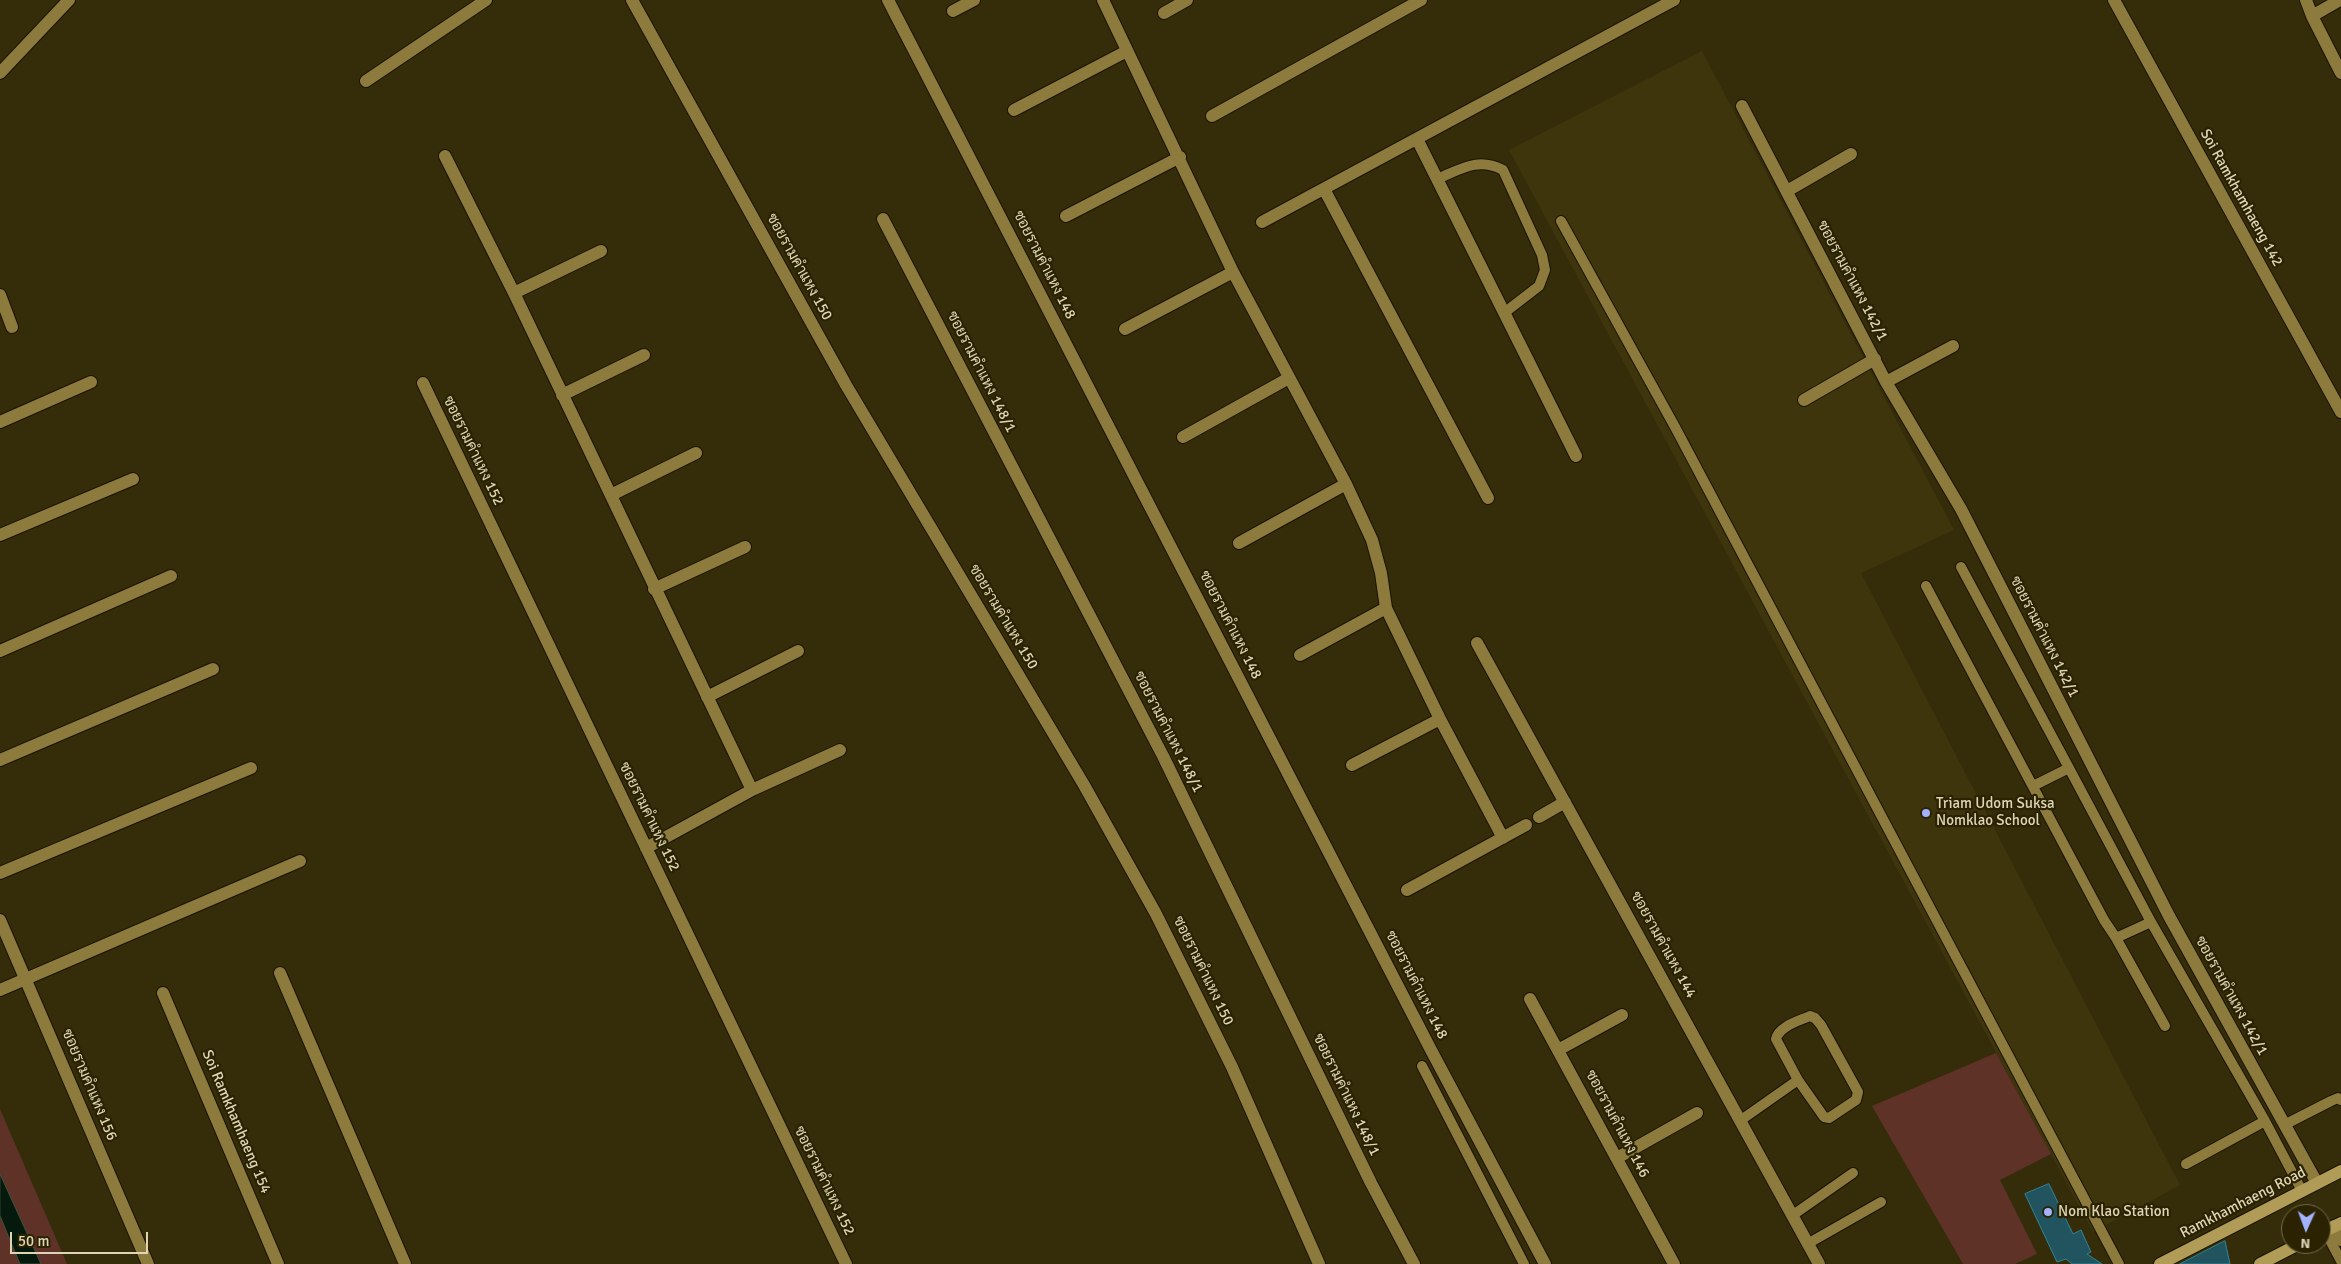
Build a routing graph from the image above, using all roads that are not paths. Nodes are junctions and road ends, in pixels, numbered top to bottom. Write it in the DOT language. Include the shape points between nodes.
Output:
graph roads {
  1 [pos="69,0"];
  2 [pos="486,0"];
  3 [pos="632,0"];
  4 [pos="888,0"];
  5 [pos="974,0"];
  6 [pos="1103,0"];
  7 [pos="1187,0"];
  8 [pos="1421,0"];
  9 [pos="1674,0"];
  10 [pos="2114,0"];
  11 [pos="2306,0"];
  12 [pos="2340,0"];
  13 [pos="953,11"];
  14 [pos="1164,12"];
  15 [pos="2312,16"];
  16 [pos="1127,50"];
  17 [pos="2341,73"];
  18 [pos="0,74"];
  19 [pos="366,81"];
  20 [pos="1742,106"];
  21 [pos="1014,110"];
  22 [pos="1212,116"];
  23 [pos="1417,139"];
  24 [pos="1851,154"];
  25 [pos="444,156"];
  26 [pos="1180,158"];
  27 [pos="1437,179"];
  28 [pos="1324,189"];
  29 [pos="1787,192"];
  30 [pos="1066,216"];
  31 [pos="883,219"];
  32 [pos="1561,221"];
  33 [pos="1262,222"];
  34 [pos="601,251"];
  35 [pos="1233,272"];
  36 [pos="514,293"];
  37 [pos="0,296"];
  38 [pos="1504,313"];
  39 [pos="12,327"];
  40 [pos="1125,330"];
  41 [pos="1953,346"];
  42 [pos="644,355"];
  43 [pos="1875,359"];
  44 [pos="1290,378"];
  45 [pos="91,382"];
  46 [pos="1886,382"];
  47 [pos="423,383"];
  48 [pos="562,394"];
  49 [pos="1804,400"];
  50 [pos="2341,412"];
  51 [pos="0,422"];
  52 [pos="1183,437"];
  53 [pos="696,453"];
  54 [pos="1576,456"];
  55 [pos="133,478"];
  56 [pos="1346,484"];
  57 [pos="611,495"];
  58 [pos="1488,498"];
  59 [pos="0,535"];
  60 [pos="1239,543"];
  61 [pos="745,547"];
  62 [pos="1961,567"];
  63 [pos="171,576"];
  64 [pos="1926,586"];
  65 [pos="654,589"];
  66 [pos="1386,608"];
  67 [pos="1477,643"];
  68 [pos="798,651"];
  69 [pos="0,652"];
  70 [pos="1300,656"];
  71 [pos="213,669"];
  72 [pos="707,697"];
  73 [pos="1440,718"];
  74 [pos="840,750"];
  75 [pos="0,760"];
  76 [pos="1352,765"];
  77 [pos="251,768"];
  78 [pos="2069,768"];
  79 [pos="2033,786"];
  80 [pos="752,790"];
  81 [pos="1565,802"];
  82 [pos="1539,817"];
  83 [pos="1526,825"];
  84 [pos="1503,838"];
  85 [pos="646,848"];
  86 [pos="300,861"];
  87 [pos="0,873"];
  88 [pos="1407,890"];
  89 [pos="0,920"];
  90 [pos="2151,922"];
  91 [pos="2116,938"];
  92 [pos="280,973"];
  93 [pos="26,979"];
  94 [pos="0,990"];
  95 [pos="163,993"];
  96 [pos="1530,999"];
  97 [pos="1622,1015"];
  98 [pos="2165,1026"];
  99 [pos="1558,1050"];
  100 [pos="1422,1066"];
  101 [pos="1798,1080"];
  102 [pos="2341,1100"];
  103 [pos="1697,1113"];
  104 [pos="1740,1120"];
  105 [pos="2265,1121"];
  106 [pos="2284,1124"];
  107 [pos="1616,1158"];
  108 [pos="2186,1164"];
  109 [pos="2341,1171"];
  110 [pos="1853,1173"];
  111 [pos="2317,1183"];
  112 [pos="2302,1191"];
  113 [pos="1881,1202"];
  114 [pos="1793,1215"];
  115 [pos="2331,1229"];
  116 [pos="2331,1231"];
  117 [pos="2341,1240"];
  118 [pos="1809,1243"];
  119 [pos="2281,1253"];
  120 [pos="2341,1260"];
  121 [pos="148,1264"];
  122 [pos="278,1264"];
  123 [pos="405,1264"];
  124 [pos="846,1264"];
  125 [pos="1320,1264"];
  126 [pos="1414,1264"];
  127 [pos="1524,1264"];
  128 [pos="1545,1264"];
  129 [pos="1674,1264"];
  130 [pos="1819,1264"];
  131 [pos="2119,1264"];
  132 [pos="2160,1264"];
  133 [pos="2260,1264"];
  1 -- 18 [label="street"];
  2 -- 19 [label="street"];
  3 -- 125 [label="street, ซอยรามคำแหง 150" via="846,385 1084,785 1156,914 1232,1067"];
  4 -- 128 [label="street, ซอยรามคำแหง 148" via="1426,1041"];
  5 -- 13 [label="street"];
  6 -- 16 [label="street"];
  7 -- 14 [label="street"];
  8 -- 22 [label="street"];
  9 -- 23 [label="street"];
  10 -- 50 [label="street, Soi Ramkhamhaeng 142"];
  11 -- 15 [label="street"];
  12 -- 15 [label="street"];
  15 -- 17 [label="street"];
  16 -- 21 [label="street"];
  16 -- 26 [label="street"];
  20 -- 29 [label="street, ซอยรามคำแหง 142/1"];
  23 -- 27 [label="street"];
  23 -- 28 [label="street"];
  24 -- 29 [label="street"];
  25 -- 36 [label="street"];
  26 -- 30 [label="street"];
  26 -- 35 [label="street"];
  27 -- 38 [label="street"];
  27 -- 38 [label="lane" via="1474,164 1490,164 1503,170 1542,254 1545,270 1539,286"];
  28 -- 33 [label="street"];
  28 -- 58 [label="street"];
  29 -- 43 [label="street, ซอยรามคำแหง 142/1"];
  31 -- 126 [label="street, ซอยรามคำแหง 148/1" via="1162,756 1371,1183"];
  32 -- 131 [label="lane" via="1675,427"];
  34 -- 36 [label="street"];
  35 -- 40 [label="street"];
  35 -- 44 [label="street"];
  36 -- 48 [label="street"];
  37 -- 39 [label="street"];
  38 -- 54 [label="street"];
  41 -- 46 [label="street"];
  42 -- 48 [label="street"];
  43 -- 46 [label="street, ซอยรามคำแหง 142/1"];
  43 -- 49 [label="street"];
  44 -- 52 [label="street"];
  44 -- 56 [label="street"];
  45 -- 51 [label="street"];
  46 -- 106 [label="street, ซอยรามคำแหง 142/1" via="1961,509 2169,916"];
  47 -- 85 [label="street, ซอยรามคำแหง 152"];
  48 -- 57 [label="street"];
  53 -- 57 [label="street"];
  55 -- 59 [label="street"];
  56 -- 60 [label="street"];
  56 -- 66 [label="street" via="1372,540"];
  57 -- 65 [label="street"];
  61 -- 65 [label="street"];
  62 -- 78 [label="lane"];
  63 -- 69 [label="street"];
  64 -- 79 [label="lane"];
  65 -- 72 [label="street"];
  66 -- 70 [label="street"];
  66 -- 73 [label="street"];
  67 -- 81 [label="street, ซอยรามคำแหง 144"];
  68 -- 72 [label="street"];
  71 -- 75 [label="street"];
  72 -- 80 [label="street"];
  73 -- 76 [label="street"];
  73 -- 84 [label="street"];
  74 -- 80 [label="street"];
  77 -- 87 [label="street"];
  78 -- 79 [label="lane"];
  78 -- 90 [label="lane"];
  79 -- 91 [label="lane"];
  80 -- 85 [label="street"];
  81 -- 82 [label="street"];
  81 -- 104 [label="street, ซอยรามคำแหง 144"];
  83 -- 84 [label="street"];
  84 -- 88 [label="street"];
  85 -- 124 [label="street, ซอยรามคำแหง 152"];
  86 -- 93 [label="street"];
  89 -- 93 [label="street, ซอยรามคำแหง 156"];
  90 -- 91 [label="lane"];
  90 -- 105 [label="lane"];
  91 -- 98 [label="lane"];
  92 -- 123 [label="street"];
  93 -- 94 [label="street"];
  93 -- 121 [label="street, ซอยรามคำแหง 156"];
  95 -- 122 [label="street, Soi Ramkhamhaeng 154"];
  96 -- 99 [label="street, ซอยรามคำแหง 146"];
  97 -- 99 [label="street"];
  99 -- 107 [label="street, ซอยรามคำแหง 146"];
  100 -- 127 [label="lane"];
  101 -- 101 [label="lane" via="1776,1039 1782,1029 1810,1016 1821,1025 1858,1097 1832,1117 1824,1117"];
  101 -- 104 [label="lane"];
  102 -- 106 [label="lane" via="2338,1098"];
  103 -- 107 [label="street"];
  104 -- 114 [label="street, ซอยรามคำแหง 144"];
  105 -- 108 [label="lane"];
  105 -- 112 [label="lane"];
  106 -- 111 [label="street, ซอยรามคำแหง 142/1"];
  107 -- 129 [label="street, ซอยรามคำแหง 146"];
  109 -- 111 [label="main road, Ramkhamhaeng Road"];
  110 -- 114 [label="lane"];
  111 -- 112 [label="main road, Ramkhamhaeng Road"];
  112 -- 132 [label="main road, Ramkhamhaeng Road"];
  113 -- 118 [label="lane"];
  114 -- 118 [label="street, ซอยรามคำแหง 144"];
  115 -- 117 [label="street"];
  116 -- 120 [label="lane"];
  118 -- 130 [label="street, ซอยรามคำแหง 144"];
  119 -- 133 [label="main road"];
}
